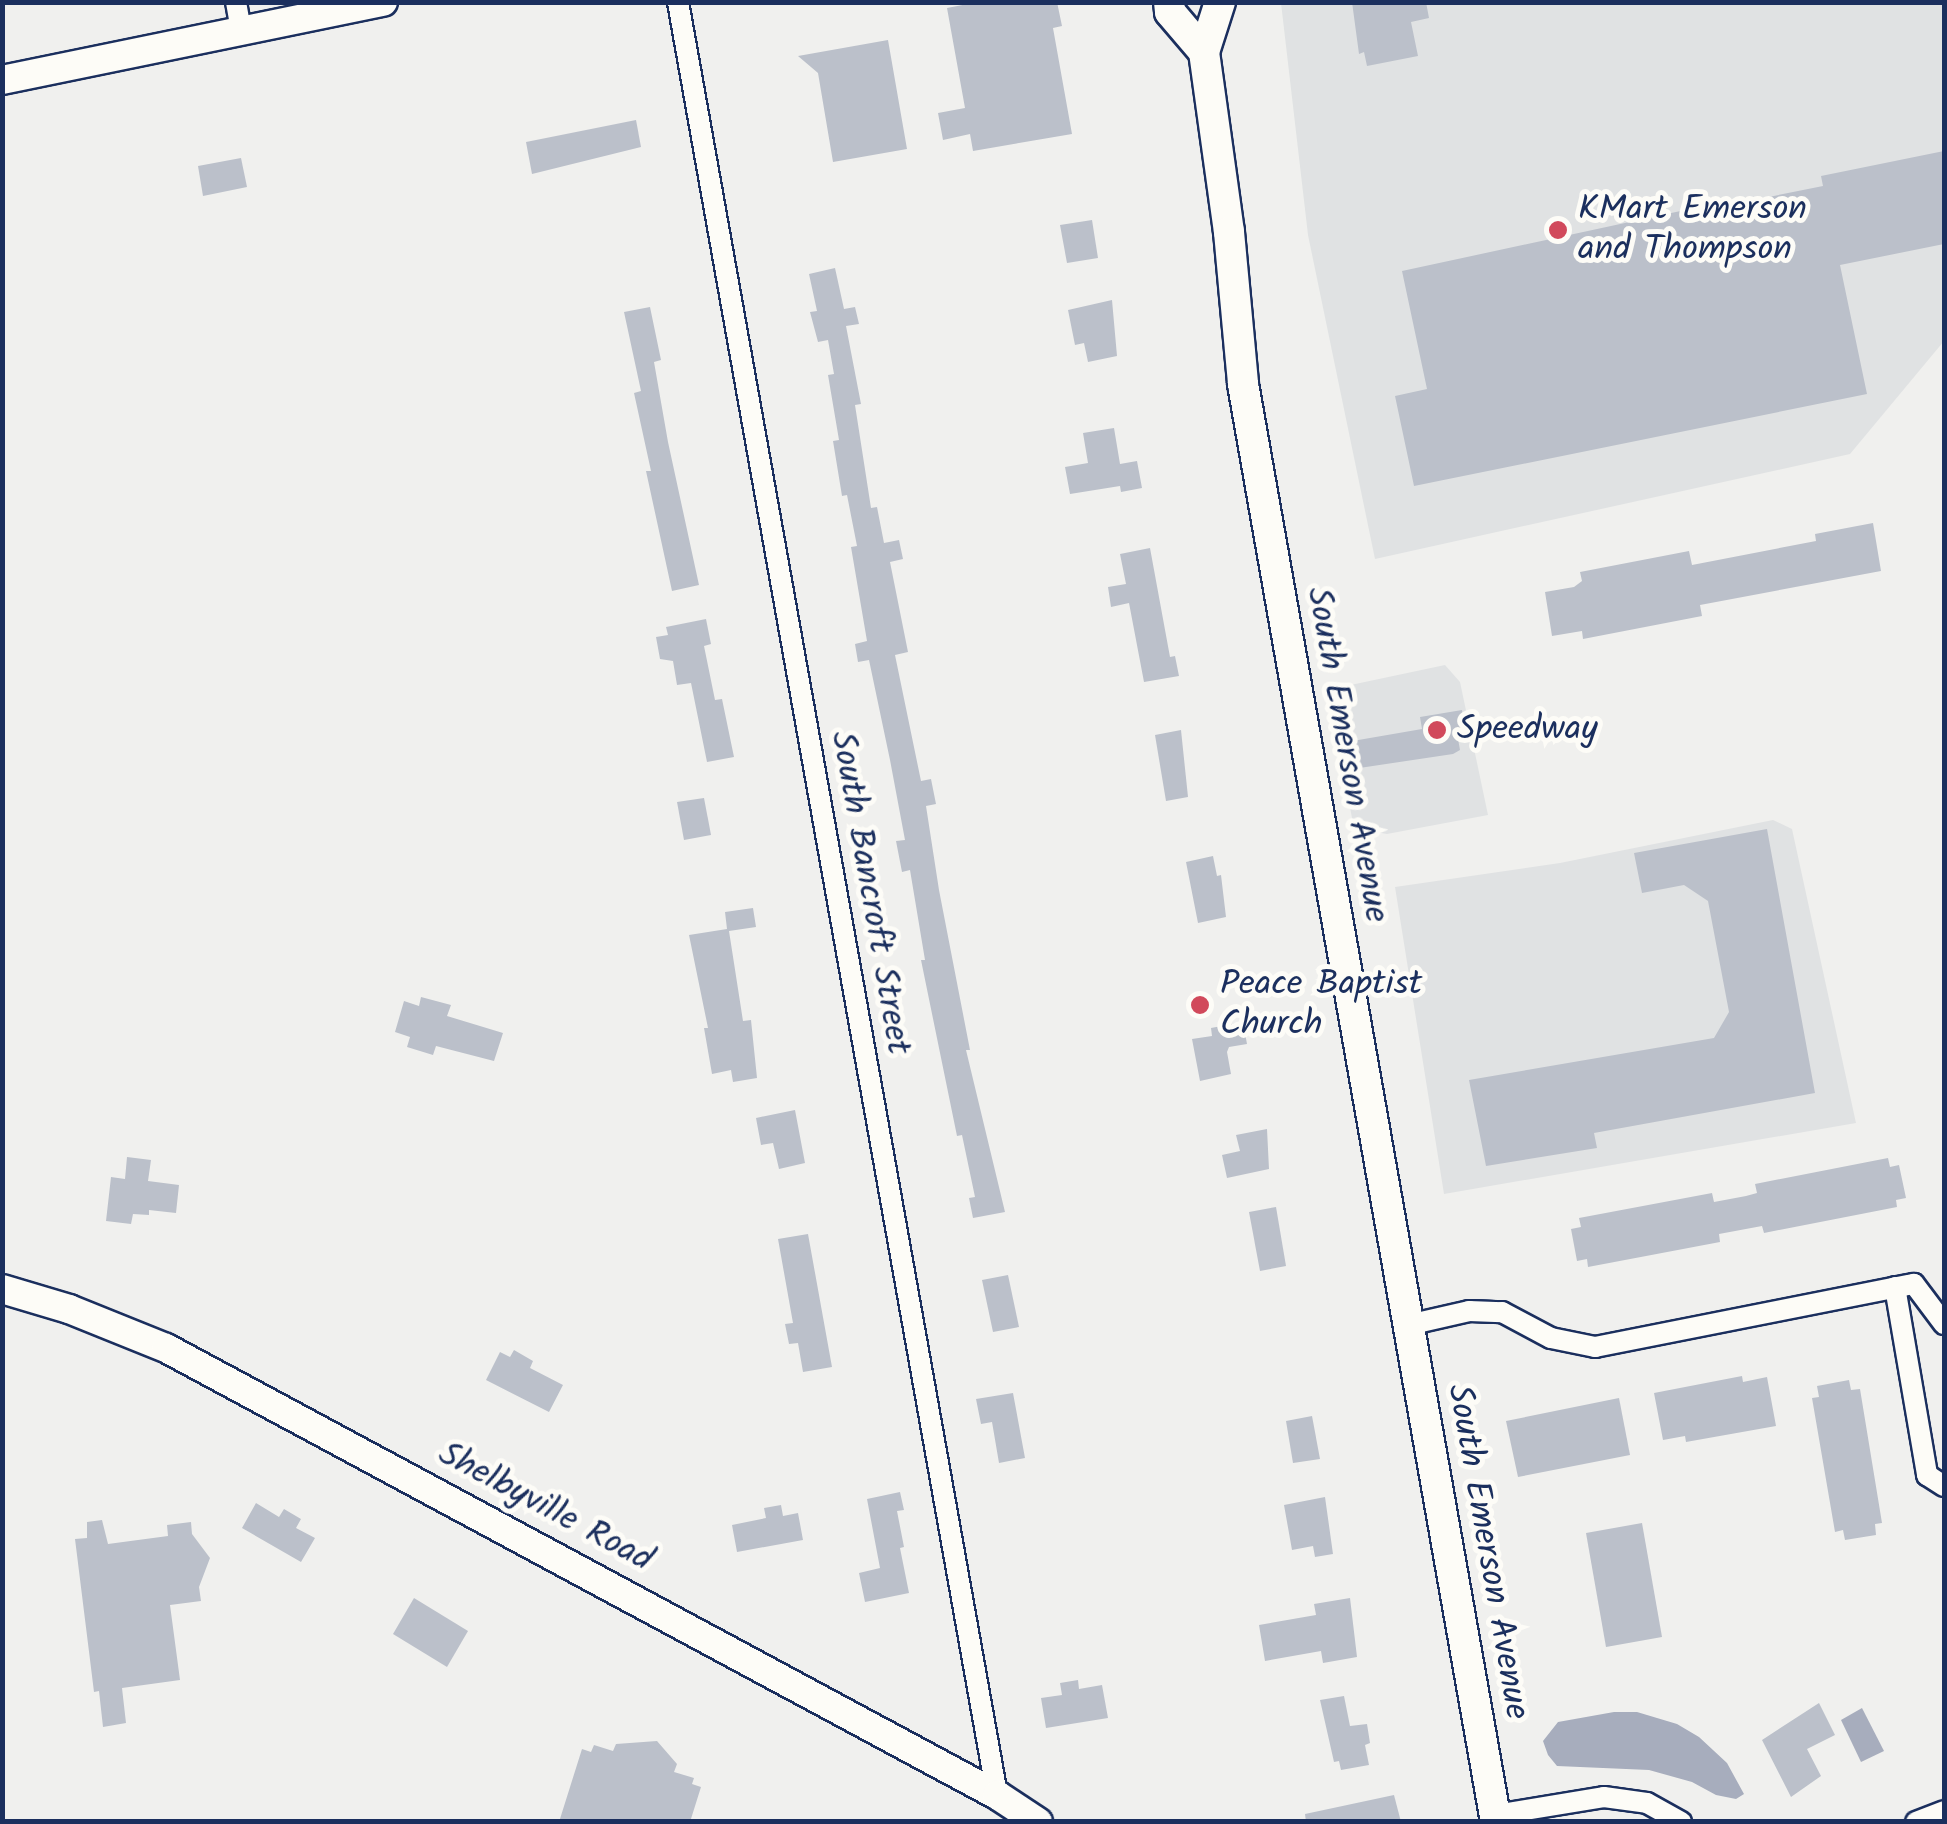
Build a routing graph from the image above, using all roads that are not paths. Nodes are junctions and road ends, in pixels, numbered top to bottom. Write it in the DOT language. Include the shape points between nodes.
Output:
graph roads {
  1 [pos="236,2"];
  2 [pos="382,2"];
  3 [pos="678,2"];
  4 [pos="1169,2"];
  5 [pos="1220,2"];
  6 [pos="282,12"];
  7 [pos="242,31"];
  8 [pos="1204,52"];
  9 [pos="2,80"];
  10 [pos="1895,1287"];
  11 [pos="2,1290"];
  12 [pos="1408,1324"];
  13 [pos="1944,1324"];
  14 [pos="1944,1486"];
  15 [pos="997,1795"];
  16 [pos="1944,1811"];
  17 [pos="1496,1819"];
  18 [pos="1038,1822"];
  19 [pos="1681,1822"];
  20 [pos="1916,1822"];
  1 -- 7 [label="street"];
  2 -- 6 [label="main road"];
  3 -- 15 [label="street, South Bancroft Street"];
  4 -- 8 [label="main road"];
  5 -- 8 [label="main road, South Emerson Avenue"];
  6 -- 7 [label="main road"];
  7 -- 9 [label="main road"];
  8 -- 12 [label="main road, South Emerson Avenue" via="1243,384"];
  10 -- 12 [label="street" via="1595,1347 1550,1338 1502,1312 1469,1311"];
  10 -- 13 [label="street" via="1914,1284"];
  10 -- 14 [label="street" via="1927,1475"];
  11 -- 15 [label="main road, Shelbyville Road" via="166,1348"];
  12 -- 17 [label="main road, South Emerson Avenue"];
  15 -- 18 [label="main road, Shelbyville Road"];
  16 -- 20 [label="street"];
  17 -- 19 [label="street" via="1604,1797 1647,1804"];
}
